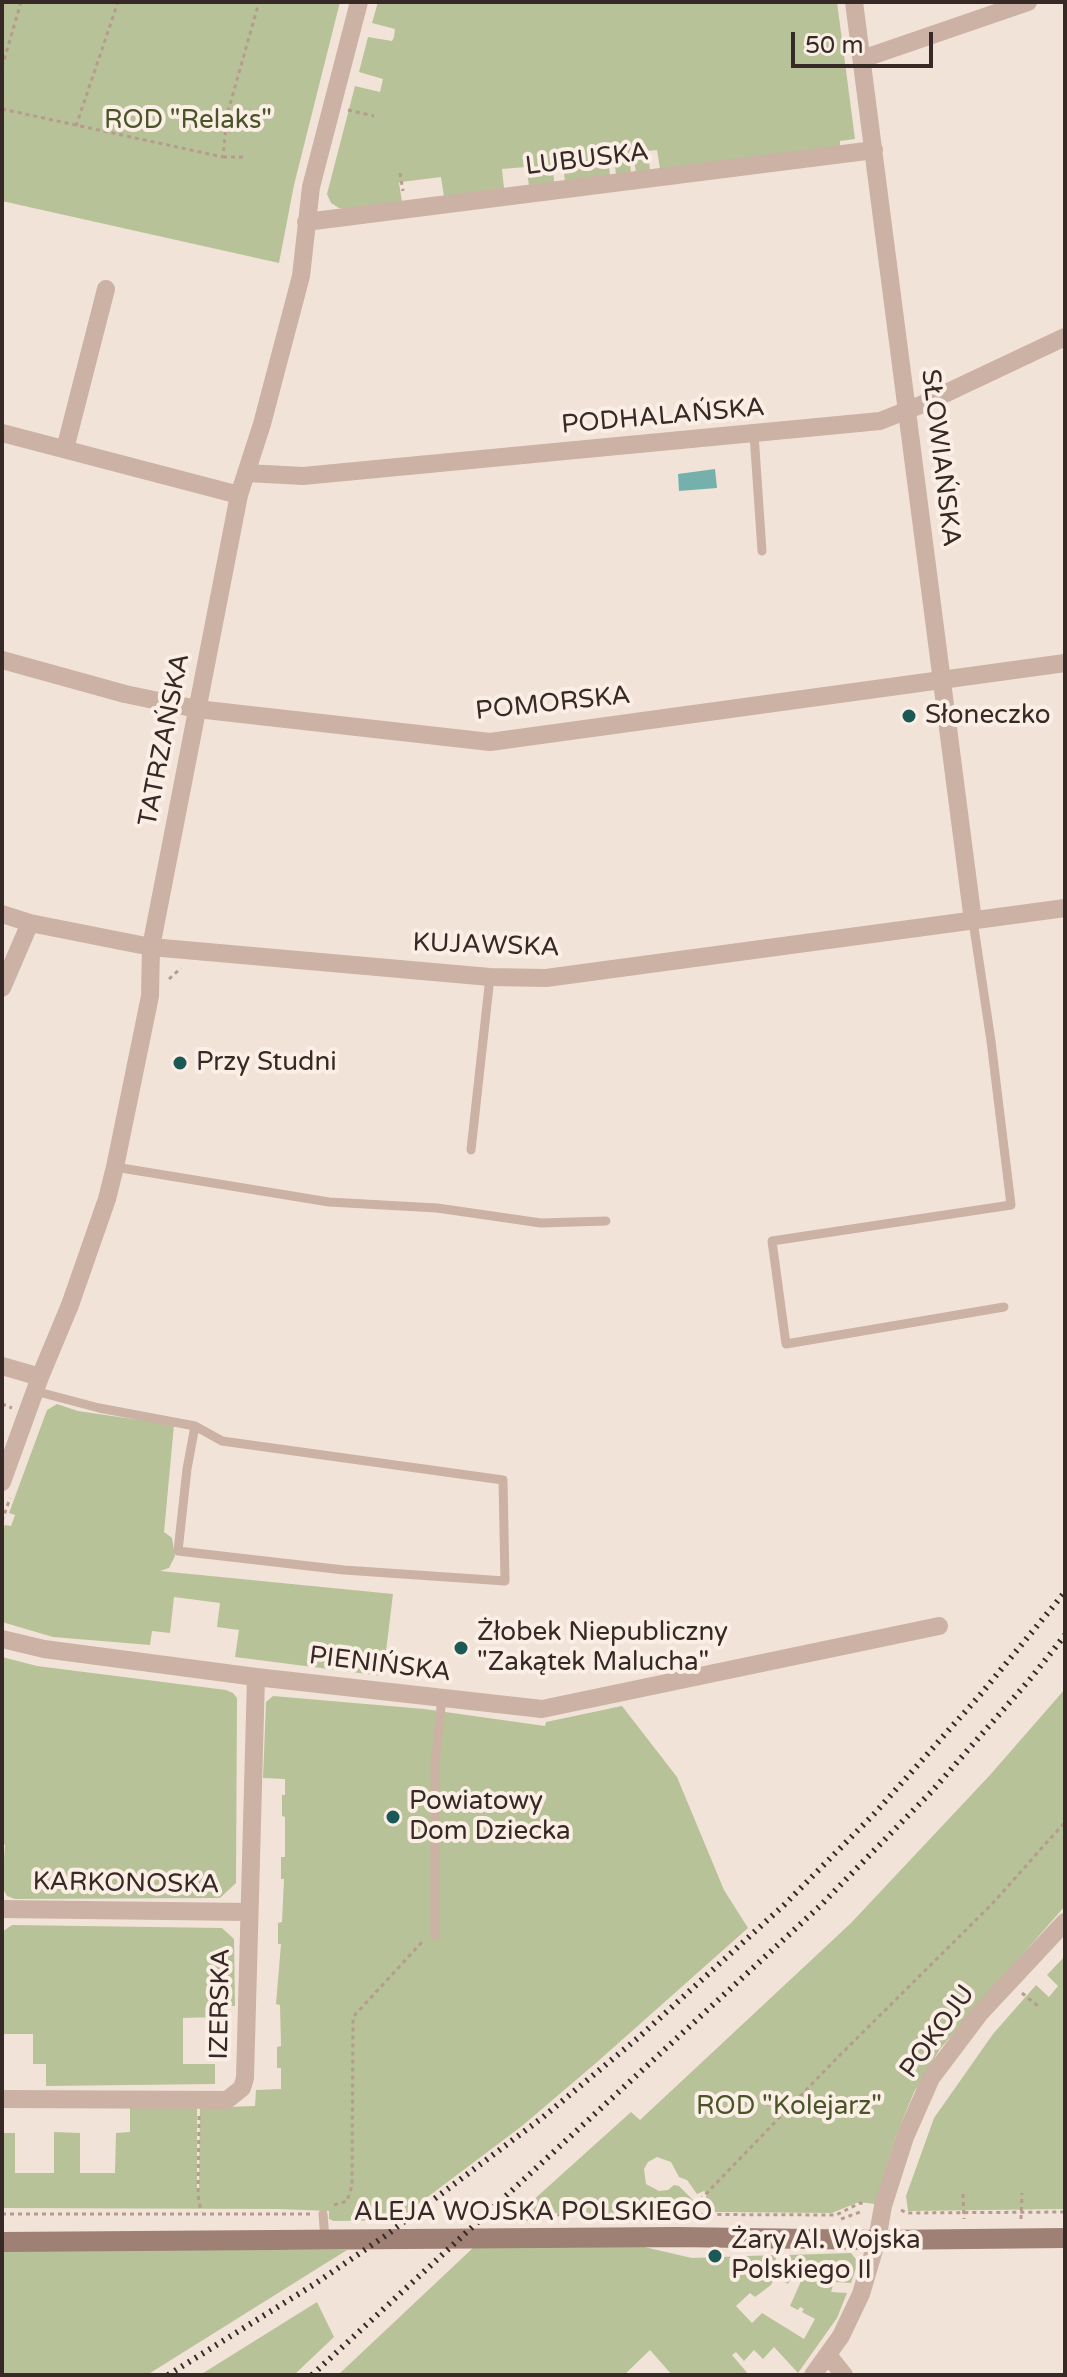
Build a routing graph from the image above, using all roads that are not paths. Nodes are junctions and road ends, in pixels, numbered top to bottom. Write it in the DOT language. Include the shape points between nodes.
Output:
graph roads {
  1 [pos="359,2"];
  2 [pos="854,2"];
  3 [pos="1028,2"];
  4 [pos="862,59"];
  5 [pos="874,150"];
  6 [pos="306,222"];
  7 [pos="106,289"];
  8 [pos="1065,337"];
  9 [pos="908,411"];
  10 [pos="2,433"];
  11 [pos="754,434"];
  12 [pos="65,449"];
  13 [pos="247,473"];
  14 [pos="239,495"];
  15 [pos="762,551"];
  16 [pos="2,660"];
  17 [pos="1065,663"];
  18 [pos="943,679"];
  19 [pos="197,709"];
  20 [pos="1065,908"];
  21 [pos="2,914"];
  22 [pos="973,921"];
  23 [pos="30,923"];
  24 [pos="151,947"];
  25 [pos="490,977"];
  26 [pos="2,988"];
  27 [pos="471,1150"];
  28 [pos="115,1167"];
  29 [pos="606,1221"];
  30 [pos="1004,1307"];
  31 [pos="2,1366"];
  32 [pos="37,1384"];
  33 [pos="195,1426"];
  34 [pos="2,1482"];
  35 [pos="939,1626"];
  36 [pos="2,1639"];
  37 [pos="256,1677"];
  38 [pos="442,1698"];
  39 [pos="2,1909"];
  40 [pos="249,1912"];
  41 [pos="1065,1922"];
  42 [pos="435,1935"];
  43 [pos="2,2099"];
  44 [pos="323,2214"];
  45 [pos="1065,2238"];
  46 [pos="325,2240"];
  47 [pos="877,2240"];
  48 [pos="2,2242"];
  49 [pos="828,2355"];
  50 [pos="813,2375"];
  51 [pos="844,2375"];
  1 -- 6 [label="street, TATRZAŃSKA"];
  2 -- 4 [label="street, SŁOWIAŃSKA"];
  3 -- 4 [label="street"];
  4 -- 5 [label="street, SŁOWIAŃSKA"];
  5 -- 6 [label="street, LUBUSKA"];
  5 -- 9 [label="street, SŁOWIAŃSKA"];
  6 -- 13 [label="street, TATRZAŃSKA" via="301,276"];
  7 -- 12 [label="street"];
  8 -- 9 [label="street, PODHALAŃSKA"];
  9 -- 11 [label="street, PODHALAŃSKA" via="880,421"];
  9 -- 18 [label="street, SŁOWIAŃSKA"];
  10 -- 12 [label="street"];
  11 -- 13 [label="street, PODHALAŃSKA" via="303,476"];
  11 -- 15 [label="lane"];
  12 -- 14 [label="street"];
  13 -- 14 [label="street, TATRZAŃSKA"];
  14 -- 19 [label="street, TATRZAŃSKA"];
  16 -- 19 [label="street, POMORSKA"];
  17 -- 18 [label="street, POMORSKA"];
  18 -- 19 [label="street, POMORSKA" via="490,742"];
  18 -- 22 [label="street, SŁOWIAŃSKA"];
  19 -- 24 [label="street, TATRZAŃSKA"];
  20 -- 22 [label="street, KUJAWSKA"];
  21 -- 23 [label="street, KUJAWSKA"];
  22 -- 25 [label="street, KUJAWSKA" via="546,978"];
  22 -- 30 [label="lane" via="1011,1205 772,1241 786,1344"];
  23 -- 24 [label="street, KUJAWSKA"];
  23 -- 26 [label="street"];
  24 -- 25 [label="street, KUJAWSKA"];
  24 -- 28 [label="street, TATRZAŃSKA" via="150,996"];
  25 -- 27 [label="lane"];
  28 -- 29 [label="lane" via="329,1202 437,1208 541,1223"];
  28 -- 32 [label="street, TATRZAŃSKA" via="70,1305"];
  31 -- 32 [label="street"];
  32 -- 33 [label="lane" via="99,1408"];
  32 -- 34 [label="street, TATRZAŃSKA"];
  33 -- 33 [label="lane" via="222,1441 503,1480 505,1581 178,1551"];
  35 -- 38 [label="street, PIENIŃSKA" via="542,1709"];
  36 -- 37 [label="street, PIENIŃSKA"];
  37 -- 38 [label="street, PIENIŃSKA"];
  37 -- 40 [label="street, IZERSKA"];
  38 -- 42 [label="lane" via="435,1764"];
  39 -- 40 [label="street, KARKONOSKA"];
  40 -- 43 [label="street, IZERSKA" via="245,2081 237,2094 227,2100"];
  41 -- 47 [label="street, POKOJU" via="980,2013 931,2078 911,2119"];
  44 -- 46 [label="lane"];
  45 -- 47 [label="street, ALEJA WOJSKA POLSKIEGO"];
  46 -- 47 [label="street, ALEJA WOJSKA POLSKIEGO"];
  46 -- 48 [label="street, ALEJA WOJSKA POLSKIEGO"];
  47 -- 49 [label="street, POKOJU" via="855,2309"];
  49 -- 50 [label="street, POKOJU"];
  49 -- 51 [label="street"];
}
